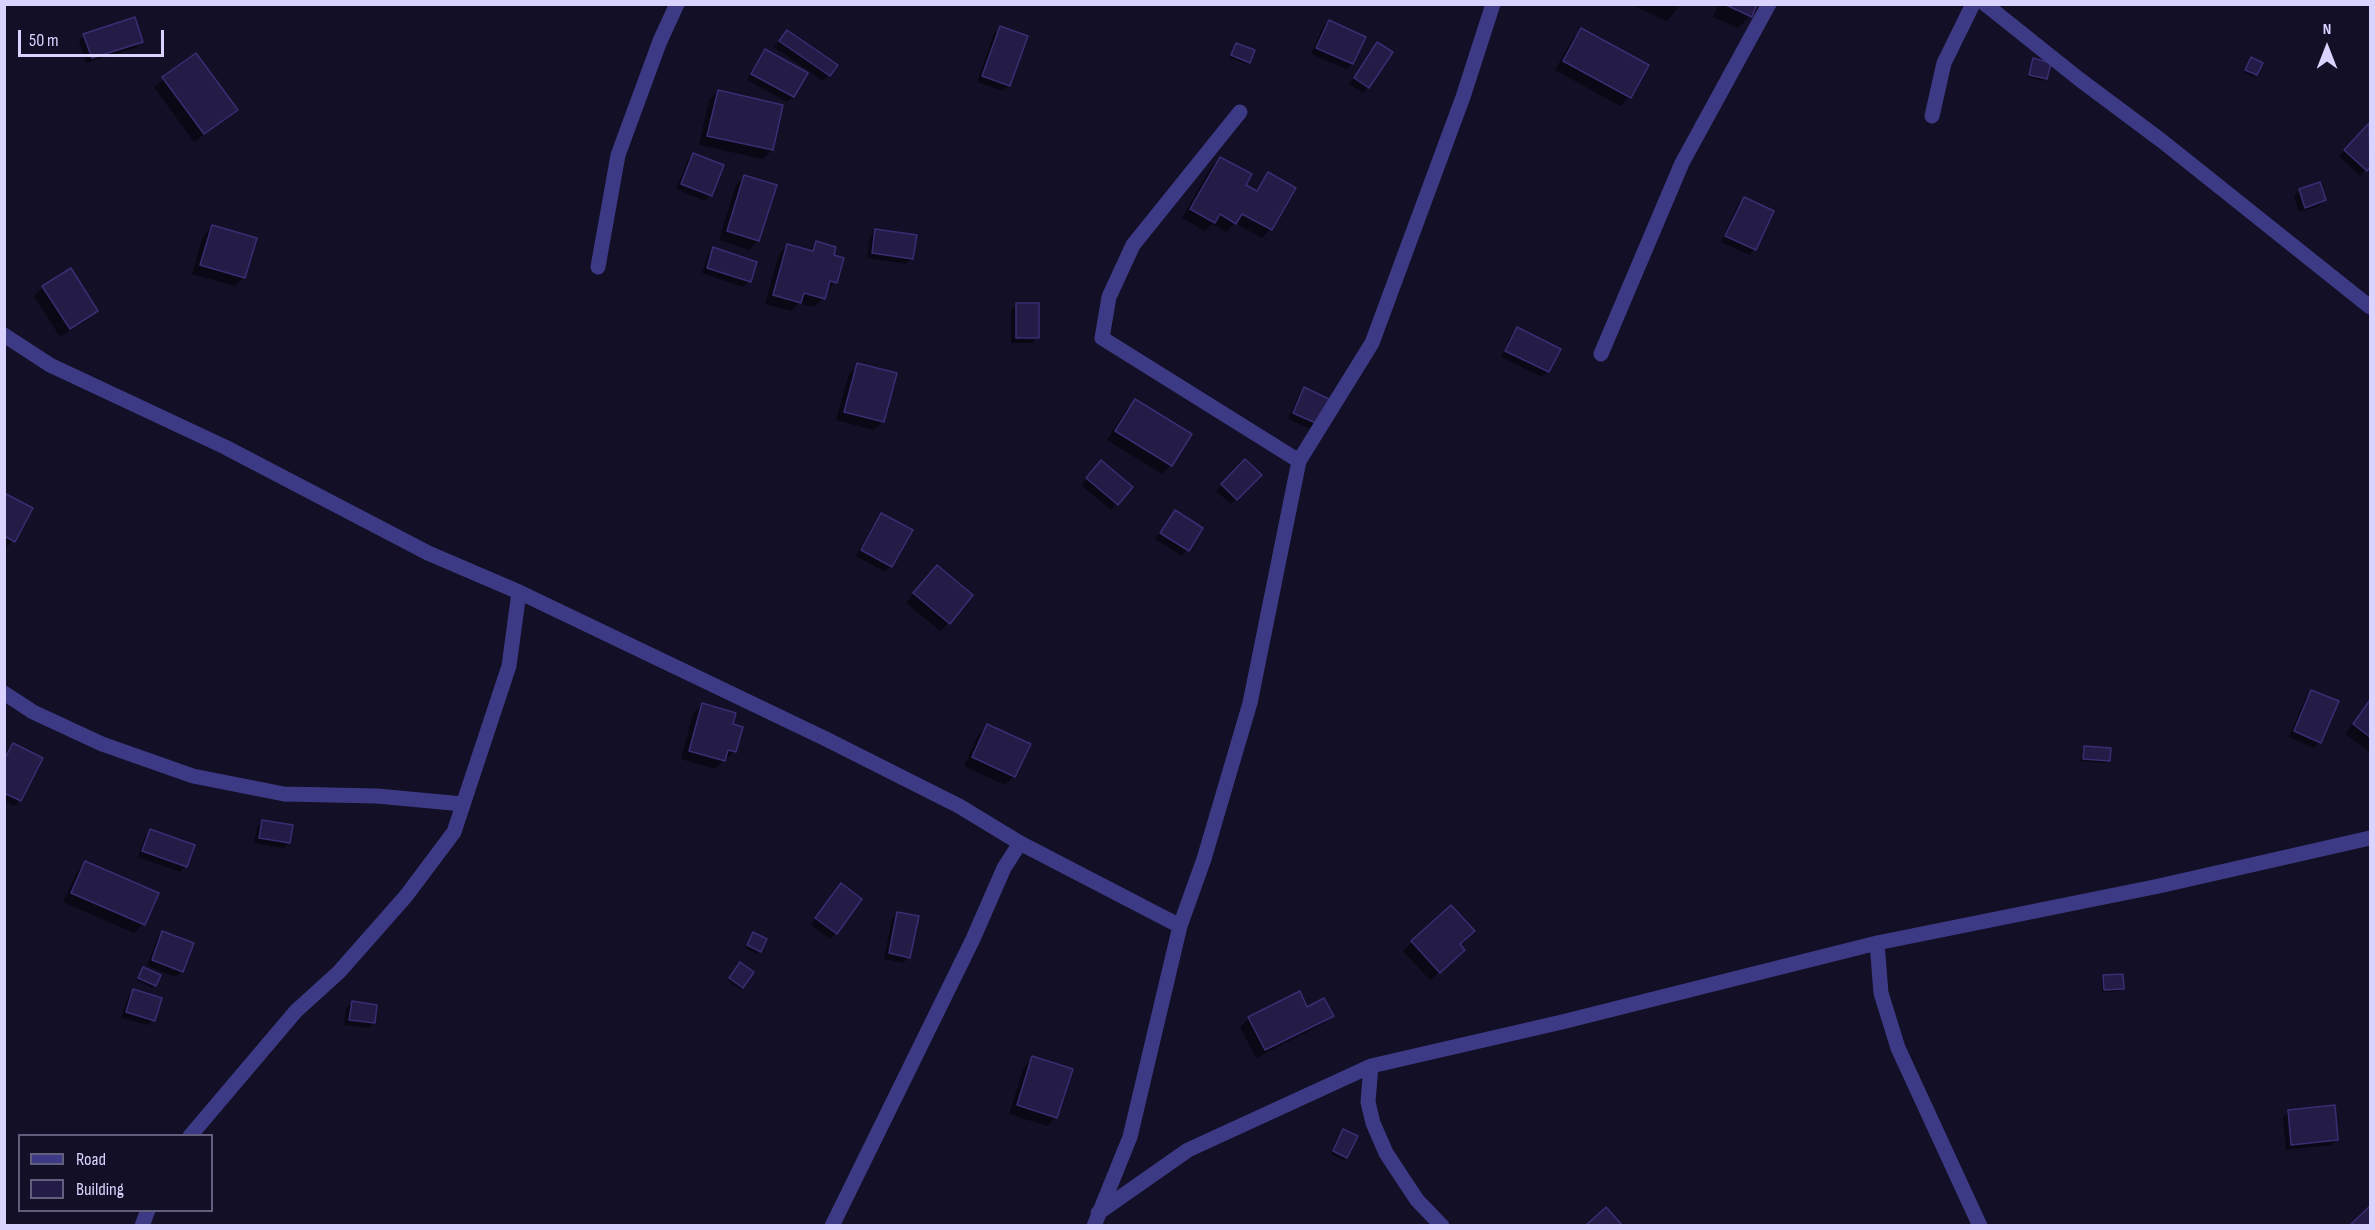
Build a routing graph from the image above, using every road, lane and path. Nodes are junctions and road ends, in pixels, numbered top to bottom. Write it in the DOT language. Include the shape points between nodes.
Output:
graph roads {
  1 [pos="677,4"];
  2 [pos="1493,4"];
  3 [pos="1769,4"];
  4 [pos="1973,4"];
  5 [pos="1985,4"];
  6 [pos="1240,112"];
  7 [pos="1932,116"];
  8 [pos="598,267"];
  9 [pos="2370,307"];
  10 [pos="4,335"];
  11 [pos="1601,354"];
  12 [pos="1299,461"];
  13 [pos="519,592"];
  14 [pos="4,693"];
  15 [pos="463,804"];
  16 [pos="2370,837"];
  17 [pos="1020,843"];
  18 [pos="1180,926"];
  19 [pos="1877,943"];
  20 [pos="1371,1066"];
  21 [pos="192,1134"];
  22 [pos="1096,1219"];
  23 [pos="832,1226"];
  24 [pos="1442,1226"];
  25 [pos="1980,1226"];
  1 -- 8 [label="street" via="618,155"];
  2 -- 12 [label="street" via="1463,97 1372,343"];
  3 -- 11 [label="street" via="1682,163"];
  4 -- 7 [label="street" via="1944,63"];
  5 -- 9 [label="street"];
  6 -- 12 [label="street" via="1133,245 1109,297 1102,338"];
  10 -- 13 [label="street" via="50,364 225,447 428,554"];
  12 -- 18 [label="street" via="1250,703"];
  13 -- 15 [label="street" via="509,666"];
  13 -- 17 [label="street" via="826,739 959,806"];
  14 -- 15 [label="street" via="33,712 102,744 193,776 284,794 377,796"];
  15 -- 21 [label="street" via="454,832 406,896 339,972 296,1011"];
  16 -- 19 [label="street" via="2159,886"];
  17 -- 18 [label="street"];
  17 -- 23 [label="street" via="1004,868"];
  18 -- 22 [label="street" via="1130,1137"];
  19 -- 20 [label="street" via="1562,1023"];
  19 -- 25 [label="street" via="1881,993 1898,1048"];
  20 -- 22 [label="street" via="1188,1150"];
  20 -- 24 [label="street" via="1368,1102 1386,1153 1417,1200"];
}
